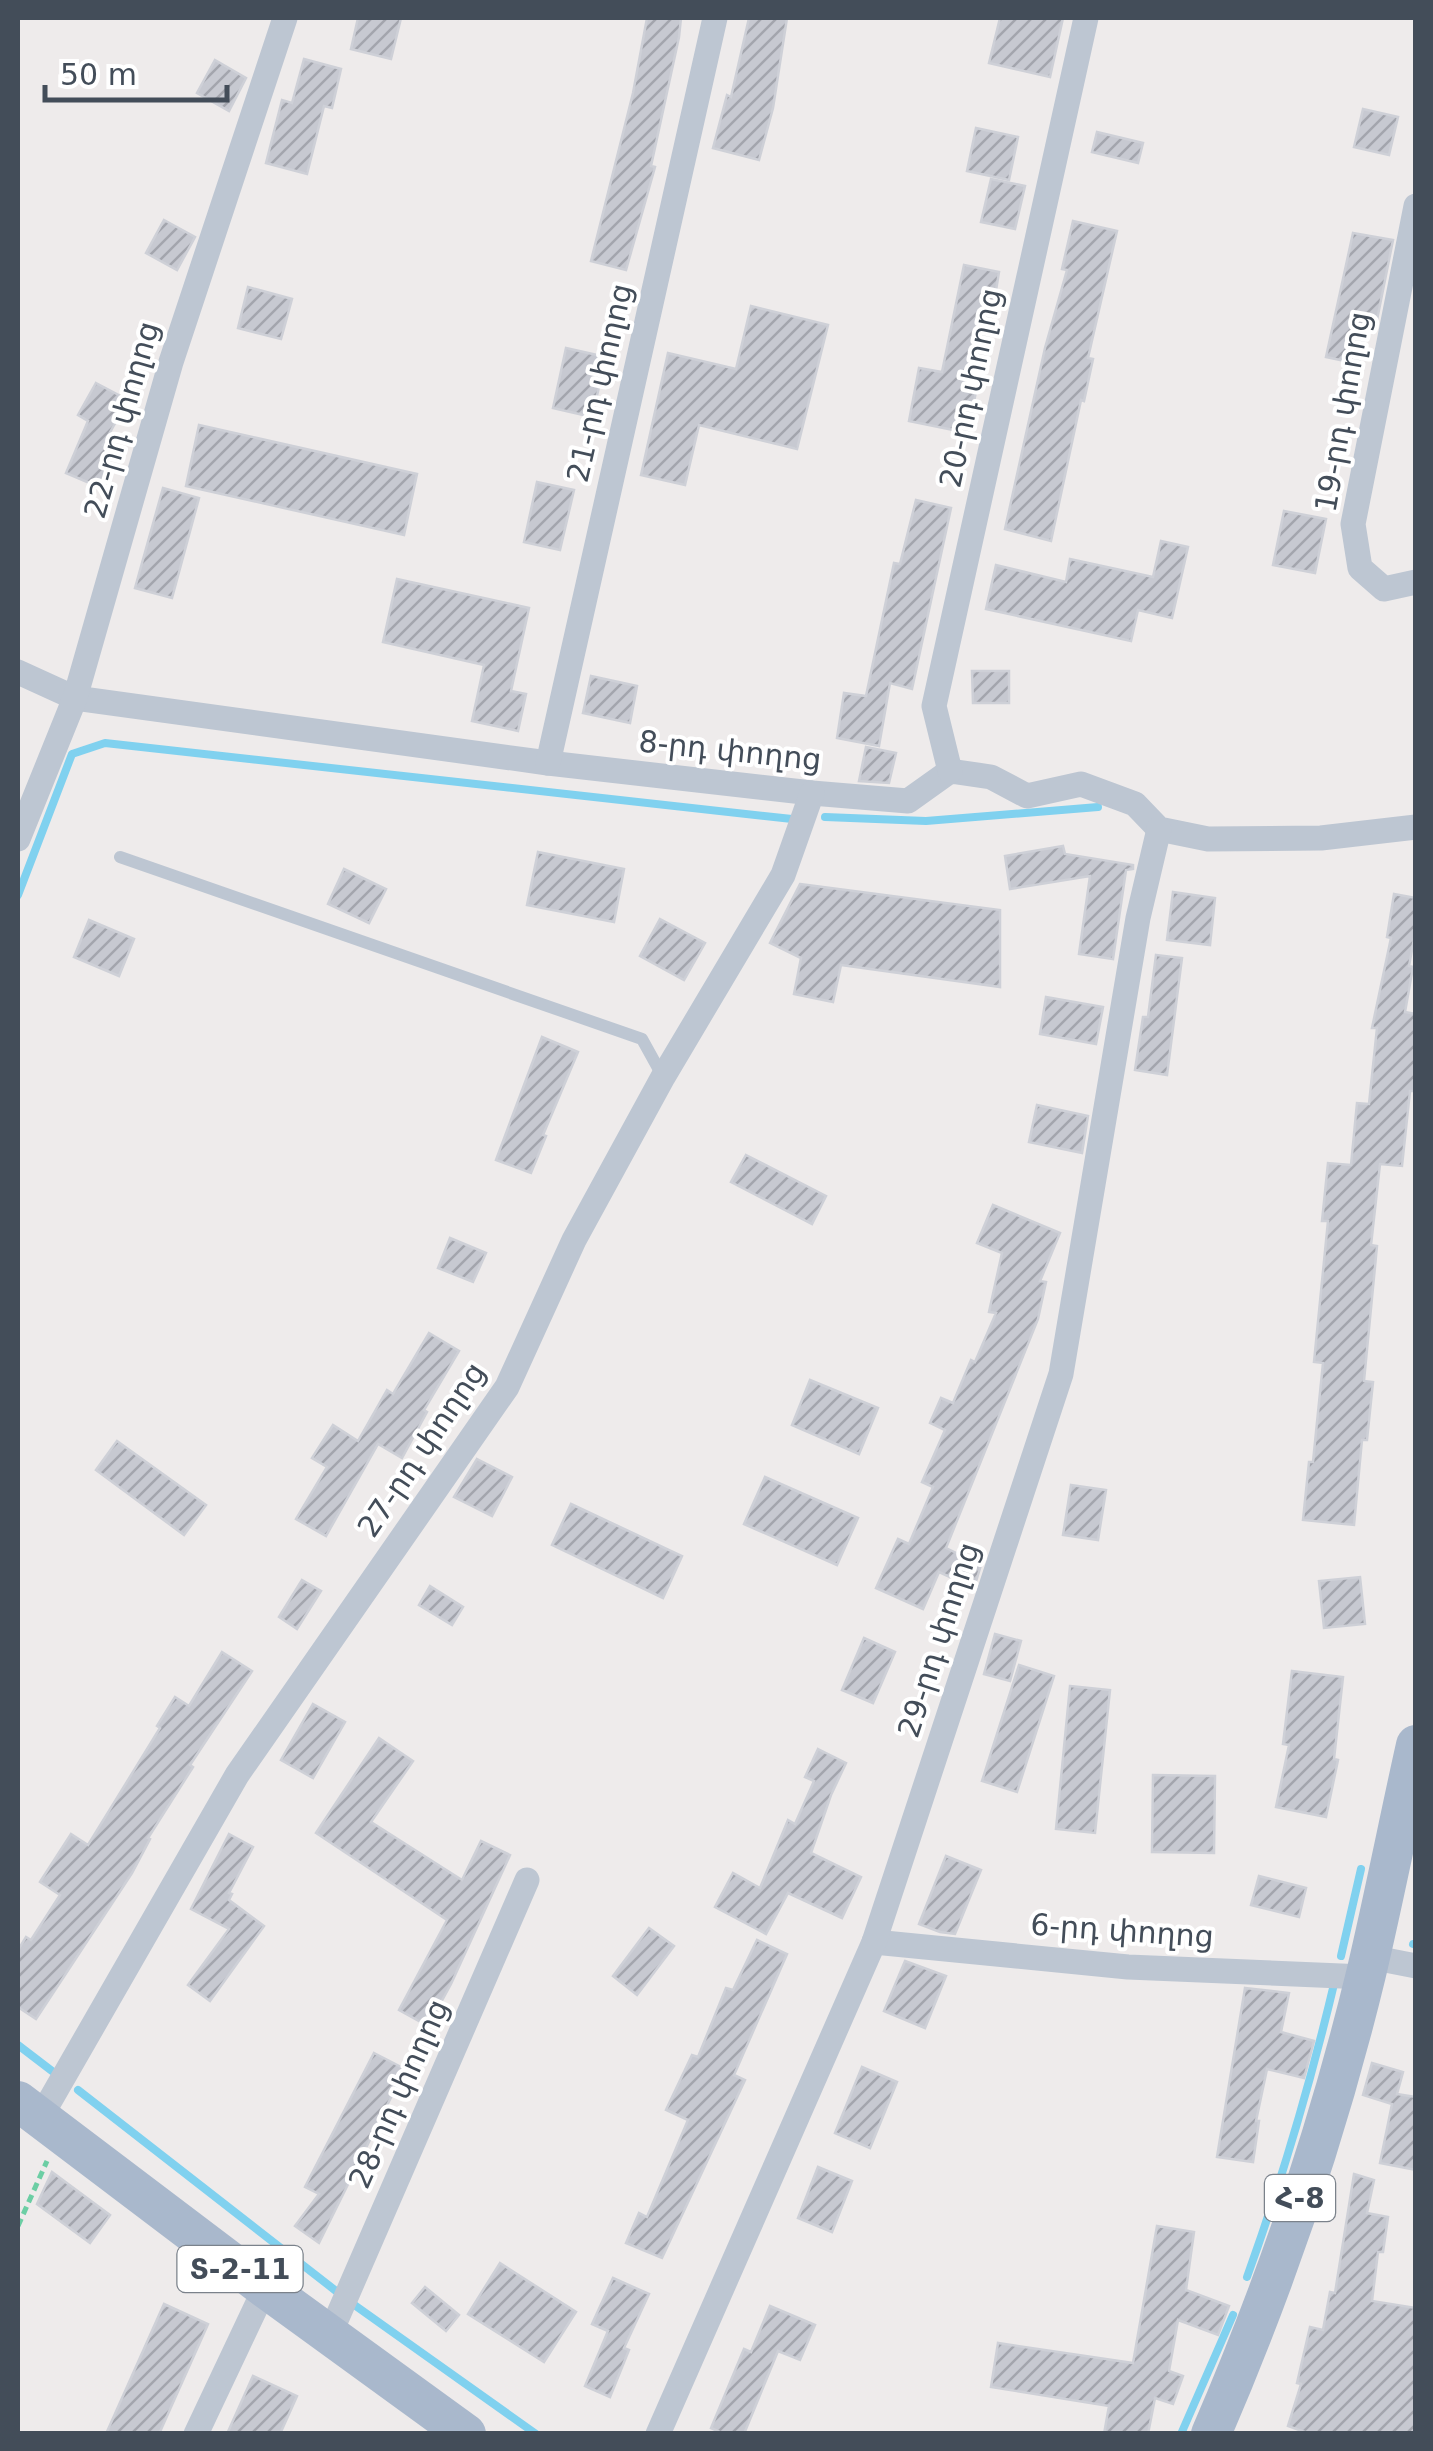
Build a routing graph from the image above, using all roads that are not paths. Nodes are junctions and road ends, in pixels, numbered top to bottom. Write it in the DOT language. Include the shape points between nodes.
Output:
graph roads {
  1 [pos="285,18"];
  2 [pos="715,18"];
  3 [pos="1086,18"];
  4 [pos="1416,206"];
  5 [pos="1416,582"];
  6 [pos="18,672"];
  7 [pos="75,698"];
  8 [pos="548,763"];
  9 [pos="950,771"];
  10 [pos="812,793"];
  11 [pos="1416,827"];
  12 [pos="1158,828"];
  13 [pos="18,838"];
  14 [pos="120,857"];
  15 [pos="662,1078"];
  16 [pos="1416,1745"];
  17 [pos="528,1880"];
  18 [pos="874,1942"];
  19 [pos="1416,1966"];
  20 [pos="1368,1967"];
  21 [pos="39,2118"];
  22 [pos="265,2288"];
  23 [pos="330,2334"];
  24 [pos="196,2434"];
  25 [pos="466,2434"];
  26 [pos="658,2434"];
  27 [pos="1211,2434"];
  1 -- 7 [label="street, 22-րդ փողոց" via="171,362"];
  2 -- 8 [label="street, 21-րդ փողոց"];
  3 -- 9 [label="street, 20-րդ փողոց" via="934,706"];
  4 -- 5 [label="street, 19-րդ փողոց" via="1353,524 1360,568 1384,589"];
  6 -- 7 [label="street, 8-րդ փողոց"];
  7 -- 8 [label="street, 8-րդ փողոց"];
  7 -- 13 [label="street, 22-րդ փողոց"];
  8 -- 10 [label="street, 8-րդ փողոց"];
  9 -- 10 [label="street, 8-րդ փողոց" via="908,801"];
  9 -- 12 [label="street" via="991,777 1027,796 1081,784 1134,804"];
  10 -- 15 [label="street, 27-րդ փողոց" via="783,876"];
  11 -- 12 [label="street" via="1302,838 1208,838"];
  12 -- 18 [label="street, 29-րդ փողոց" via="1061,1374"];
  14 -- 15 [label="lane" via="642,1039"];
  15 -- 21 [label="street, 27-րդ փողոց" via="574,1240 507,1386 236,1775"];
  16 -- 20 [label="main road, Հ-8"];
  17 -- 23 [label="street, 28-րդ փողոց"];
  18 -- 20 [label="street, 6-րդ փողոց" via="1128,1967"];
  18 -- 26 [label="street, 29-րդ փողոց"];
  19 -- 20 [label="street, 6-րդ փողոց"];
  20 -- 27 [label="main road, Հ-8" via="1311,2165"];
  21 -- 22 [label="main road, Տ-2-11"];
  22 -- 23 [label="main road, Տ-2-11"];
  22 -- 24 [label="street"];
  23 -- 25 [label="main road, Տ-2-11"];
}
